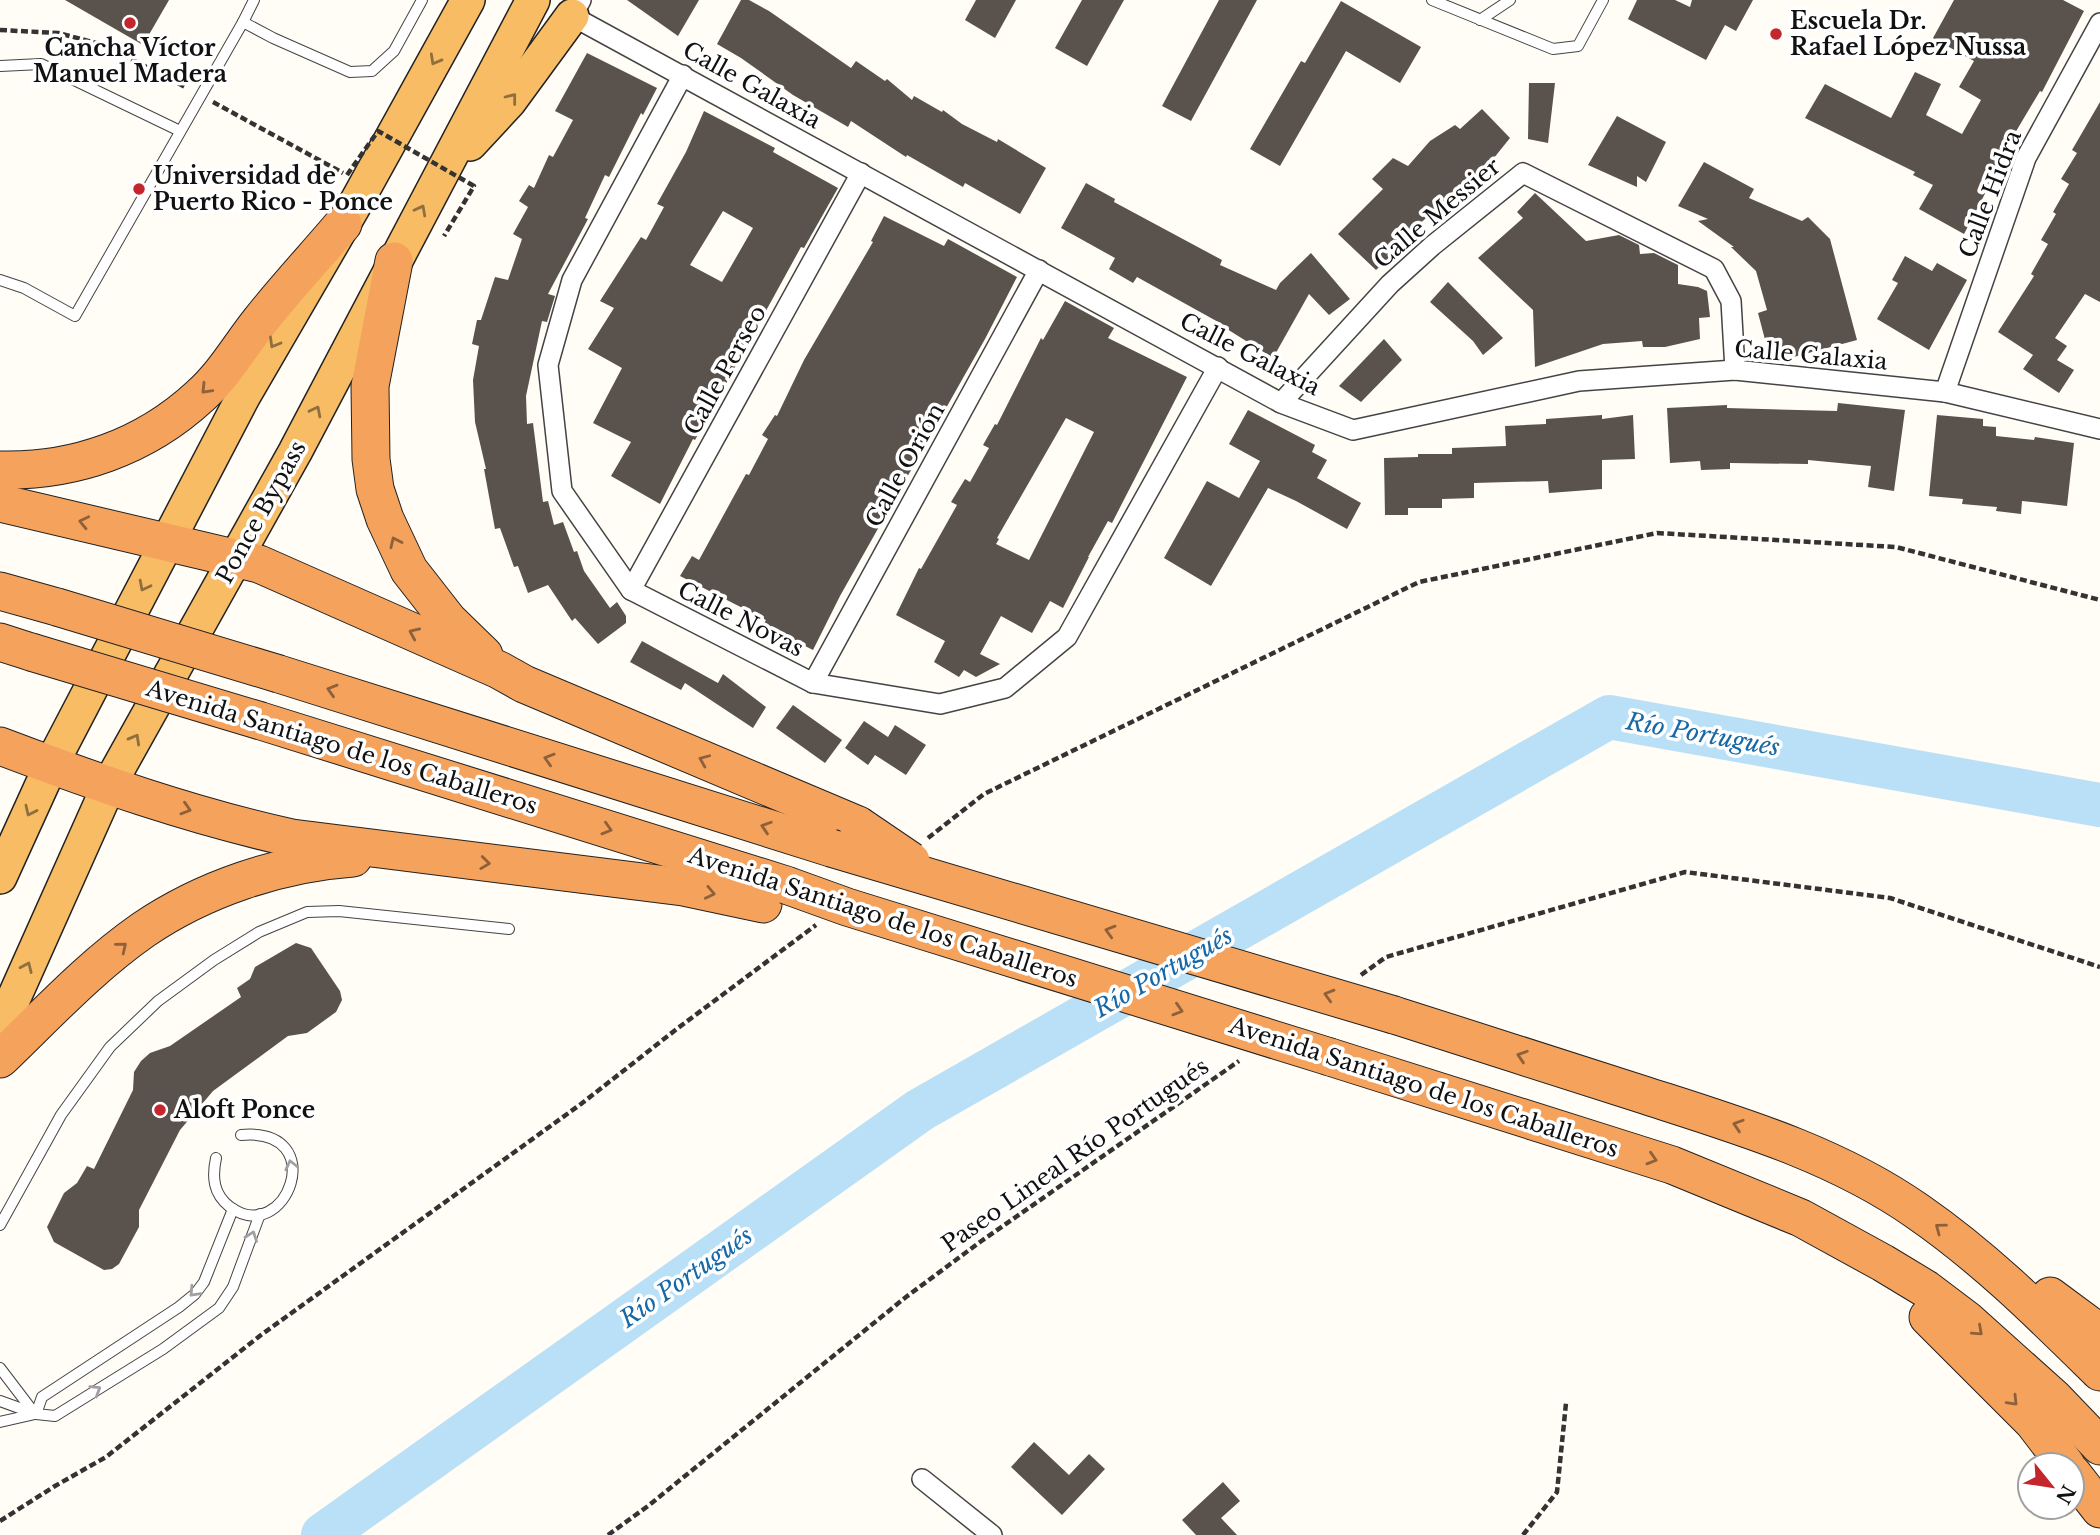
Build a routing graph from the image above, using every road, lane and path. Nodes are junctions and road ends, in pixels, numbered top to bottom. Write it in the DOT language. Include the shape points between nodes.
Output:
graph roads {
  1 [pos="254,0"];
  2 [pos="422,0"];
  3 [pos="468,0"];
  4 [pos="533,0"];
  5 [pos="1432,0"];
  6 [pos="1510,0"];
  7 [pos="1603,0"];
  8 [pos="577,8"];
  9 [pos="1480,20"];
  10 [pos="243,22"];
  11 [pos="2100,23"];
  12 [pos="0,30"];
  13 [pos="0,66"];
  14 [pos="683,75"];
  15 [pos="201,95"];
  16 [pos="180,131"];
  17 [pos="446,163"];
  18 [pos="861,173"];
  19 [pos="343,224"];
  20 [pos="444,236"];
  21 [pos="394,261"];
  22 [pos="1039,271"];
  23 [pos="0,281"];
  24 [pos="1218,367"];
  25 [pos="1735,370"];
  26 [pos="1945,392"];
  27 [pos="1282,403"];
  28 [pos="2100,429"];
  29 [pos="0,470"];
  30 [pos="0,503"];
  31 [pos="167,543"];
  32 [pos="236,559"];
  33 [pos="631,590"];
  34 [pos="0,591"];
  35 [pos="16,647"];
  36 [pos="499,670"];
  37 [pos="813,683"];
  38 [pos="0,746"];
  39 [pos="51,765"];
  40 [pos="109,785"];
  41 [pos="417,854"];
  42 [pos="0,877"];
  43 [pos="944,883"];
  44 [pos="774,895"];
  45 [pos="509,929"];
  46 [pos="2100,967"];
  47 [pos="1352,981"];
  48 [pos="0,1030"];
  49 [pos="1250,1053"];
  50 [pos="0,1059"];
  51 [pos="241,1135"];
  52 [pos="216,1158"];
  53 [pos="233,1209"];
  54 [pos="260,1214"];
  55 [pos="0,1225"];
  56 [pos="1970,1251"];
  57 [pos="1883,1263"];
  58 [pos="2100,1333"];
  59 [pos="0,1368"];
  60 [pos="2100,1371"];
  61 [pos="0,1401"];
  62 [pos="1566,1403"];
  63 [pos="36,1414"];
  64 [pos="0,1422"];
  65 [pos="2100,1446"];
  66 [pos="2055,1451"];
  67 [pos="922,1479"];
  68 [pos="2086,1491"];
  69 [pos="2100,1509"];
  70 [pos="608,1535"];
  71 [pos="992,1535"];
  72 [pos="1523,1535"];
  1 -- 10 [label="lane"];
  2 -- 10 [label="lane" via="394,51 372,71 350,72"];
  3 -- 19 [label="highway, one-way"];
  4 -- 17 [label="highway, Ponce Bypass"];
  5 -- 9 [label="lane"];
  6 -- 9 [label="lane"];
  7 -- 9 [label="lane" via="1578,46 1553,49"];
  8 -- 14 [label="street, Calle Galaxia"];
  17 -- 8 [label="highway, one-way" via="509,102"];
  10 -- 15 [label="lane"];
  11 -- 26 [label="street, Calle Hidra" via="2026,158"];
  12 -- 15 [label="path" via="58,33 104,45"];
  13 -- 16 [label="lane" via="41,64"];
  14 -- 18 [label="street, Calle Galaxia"];
  14 -- 33 [label="street, Calle Novas" via="572,280 548,365 562,491"];
  15 -- 16 [label="lane"];
  15 -- 20 [label="path, bridge" via="347,175 377,131 474,186"];
  16 -- 23 [label="lane" via="75,316 24,288"];
  21 -- 17 [label="highway, Ponce Bypass, one-way"];
  18 -- 22 [label="street, Calle Galaxia"];
  18 -- 33 [label="street, Calle Perseo"];
  19 -- 29 [label="highway, one-way" via="201,396 171,419 120,450 44,469"];
  19 -- 31 [label="highway, one-way" via="243,397"];
  32 -- 21 [label="highway, Ponce Bypass, one-way"];
  36 -- 21 [label="highway, one-way" via="448,620 409,570 375,489 370,386"];
  22 -- 24 [label="street, Calle Galaxia"];
  22 -- 37 [label="street, Calle Orión"];
  24 -- 27 [label="street, Calle Galaxia"];
  24 -- 37 [label="street, Calle Novas" via="1067,637 1005,688 940,704"];
  25 -- 26 [label="street, Calle Galaxia"];
  25 -- 27 [label="street, Calle Galaxia" via="1579,381 1353,430"];
  25 -- 27 [label="street, Calle Messier" via="1731,301 1714,269 1523,173 1390,284"];
  26 -- 28 [label="street, Calle Galaxia"];
  31 -- 30 [label="highway, one-way"];
  31 -- 32 [label="highway"];
  31 -- 39 [label="highway, one-way"];
  36 -- 32 [label="highway, one-way" via="259,564"];
  40 -- 32 [label="highway, Ponce Bypass, one-way"];
  33 -- 37 [label="street, Calle Novas"];
  43 -- 34 [label="highway, one-way, bridge"];
  35 -- 44 [label="highway, Avenida Santiago de los Caballeros, one-way, bridge" via="261,721"];
  43 -- 36 [label="highway, one-way, bridge" via="858,825"];
  38 -- 39 [label="highway"];
  39 -- 40 [label="highway"];
  39 -- 42 [label="highway, one-way"];
  40 -- 41 [label="highway, one-way" via="250,829"];
  48 -- 40 [label="highway, Ponce Bypass, one-way"];
  41 -- 44 [label="highway, one-way"];
  50 -- 41 [label="highway, one-way" via="97,967 143,930 193,902 295,866"];
  56 -- 43 [label="highway, one-way, bridge" via="1894,1197 1837,1165 1745,1127 1394,1015"];
  44 -- 57 [label="highway, Avenida Santiago de los Caballeros, one-way, bridge" via="847,907 1672,1165 1801,1218"];
  45 -- 55 [label="lane" via="339,911 306,912 259,932 158,1001 110,1047 61,1115"];
  46 -- 47 [label="path" via="1890,898 1685,872 1386,957"];
  49 -- 70 [label="path, Paseo Lineal Río Portugués" via="906,1297"];
  54 -- 51 [label="lane, one-way" via="283,1202 290,1191 293,1166 289,1154 271,1137"];
  52 -- 53 [label="lane" via="215,1188"];
  53 -- 54 [label="lane"];
  53 -- 63 [label="lane, one-way" via="195,1294 42,1397"];
  63 -- 54 [label="lane, one-way" via="55,1416 219,1308 233,1287"];
  56 -- 58 [label="highway" via="2049,1295"];
  56 -- 60 [label="highway"];
  57 -- 65 [label="highway, Avenida Santiago de los Caballeros, one-way" via="1967,1320"];
  57 -- 66 [label="highway, one-way" via="1919,1308 2033,1422"];
  59 -- 63 [label="lane"];
  61 -- 63 [label="lane"];
  62 -- 72 [label="path" via="1557,1492"];
  63 -- 64 [label="lane"];
  67 -- 71 [label="street"];
  68 -- 69 [label="highway"];
}
